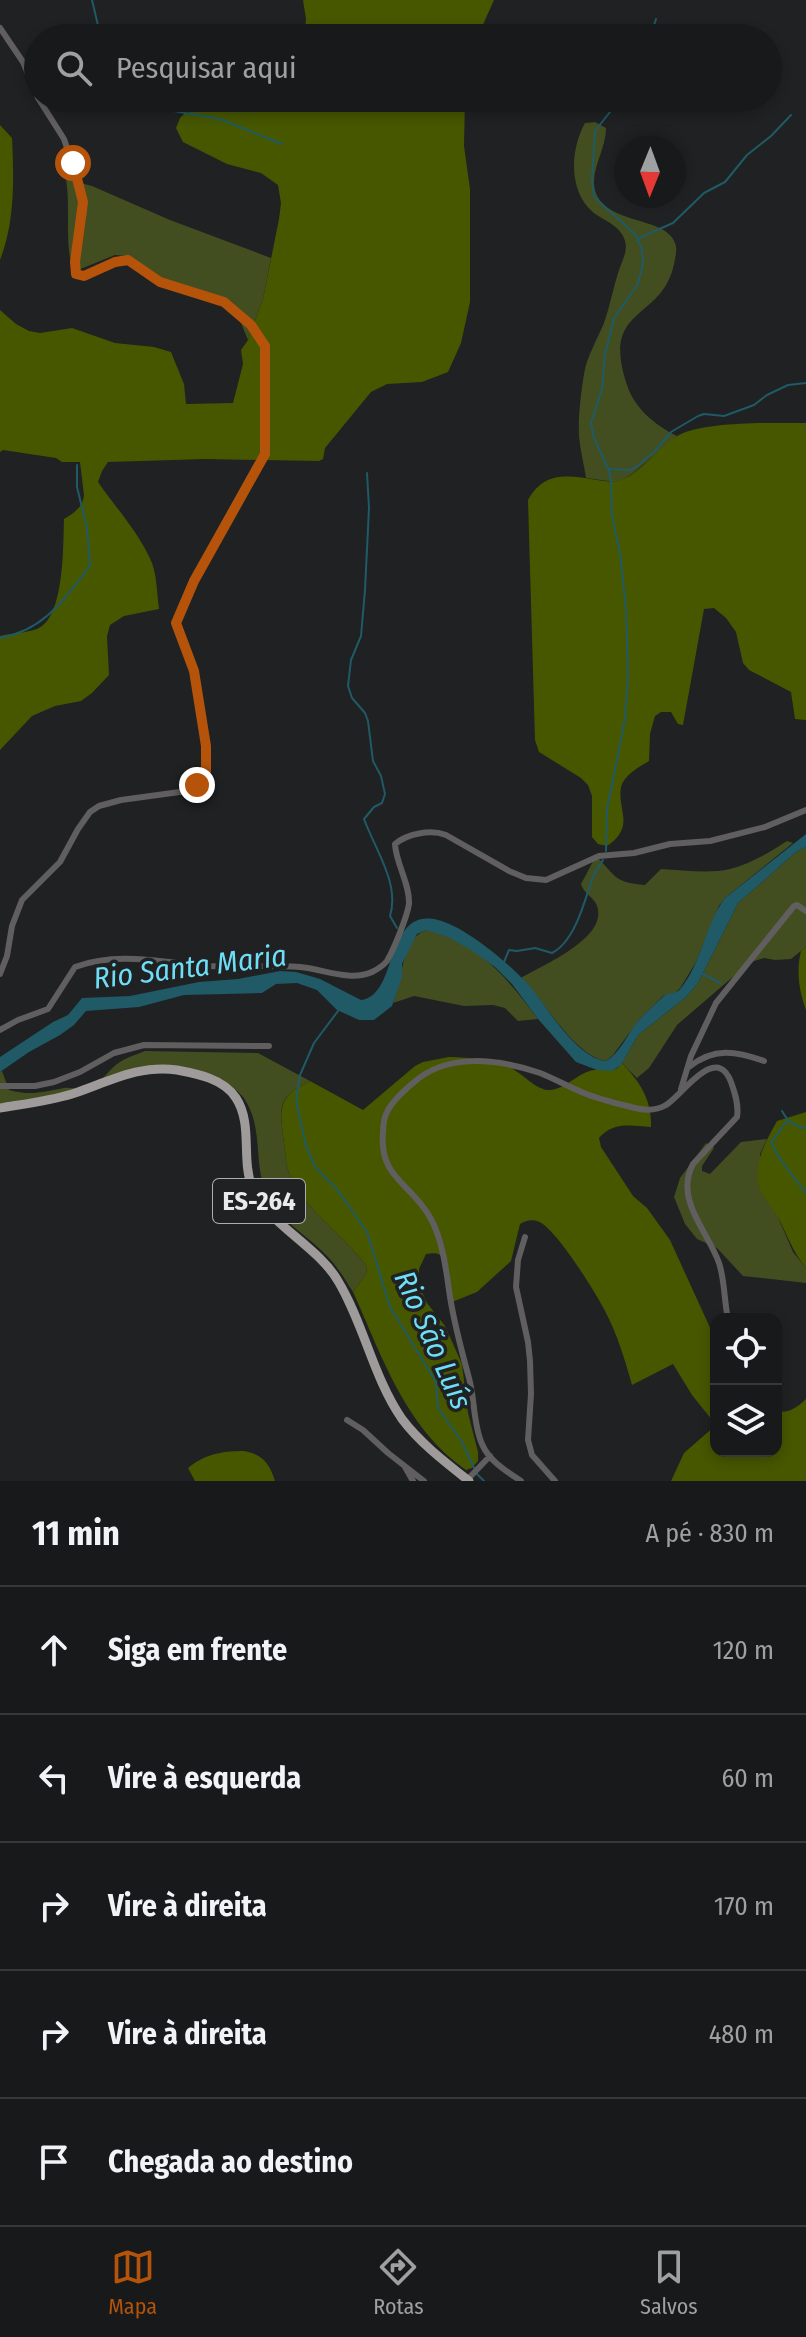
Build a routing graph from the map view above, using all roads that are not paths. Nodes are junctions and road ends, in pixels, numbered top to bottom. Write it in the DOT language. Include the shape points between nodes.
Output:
graph roads {
  1 [pos="0,28"];
  2 [pos="24,64"];
  3 [pos="47,112"];
  4 [pos="806,810"];
  5 [pos="806,911"];
  6 [pos="0,974"];
  7 [pos="0,1030"];
  8 [pos="269,1046"];
  9 [pos="764,1061"];
  10 [pos="687,1069"];
  11 [pos="0,1086"];
  12 [pos="681,1093"];
  13 [pos="0,1108"];
  14 [pos="525,1237"];
  15 [pos="727,1313"];
  16 [pos="347,1420"];
  17 [pos="490,1456"];
  18 [pos="404,1465"];
  19 [pos="469,1479"];
  20 [pos="413,1481"];
  21 [pos="424,1481"];
  22 [pos="521,1481"];
  23 [pos="555,1481"];
  1 -- 2 [label="street"];
  3 -- 6 [label="street" via="64,139 82,193 76,274 84,276 124,259 160,282 224,302 245,318 265,346 265,454 177,617 202,721 207,762 202,778 187,791 121,800 90,812 60,862 22,900"];
  4 -- 7 [label="street" via="710,841 599,856 546,880 509,871 446,835 423,833 395,844 409,905 386,963 377,969 350,975 296,967 100,961 75,967 48,1009"];
  5 -- 10 [label="street" via="794,906 722,994"];
  8 -- 11 [label="street" via="144,1045 114,1053 54,1082"];
  9 -- 10 [label="street" via="721,1052"];
  10 -- 12 [label="street"];
  12 -- 15 [label="street" via="700,1072 718,1069 729,1077 737,1101 735,1121 693,1164 687,1189 720,1266"];
  12 -- 17 [label="street" via="654,1110 642,1109 587,1095 540,1073 471,1061 421,1075 388,1110 383,1160 433,1221 482,1444"];
  13 -- 19 [label="main road, ES-264" via="52,1099 154,1069 210,1078 229,1089 242,1113 248,1172 258,1200 339,1281 401,1417 430,1450"];
  14 -- 23 [label="street" via="516,1287 530,1361 528,1440 532,1455"];
  16 -- 18 [label="street"];
  17 -- 19 [label="street"];
  17 -- 22 [label="street"];
  18 -- 20 [label="street"];
  18 -- 21 [label="street"];
}
